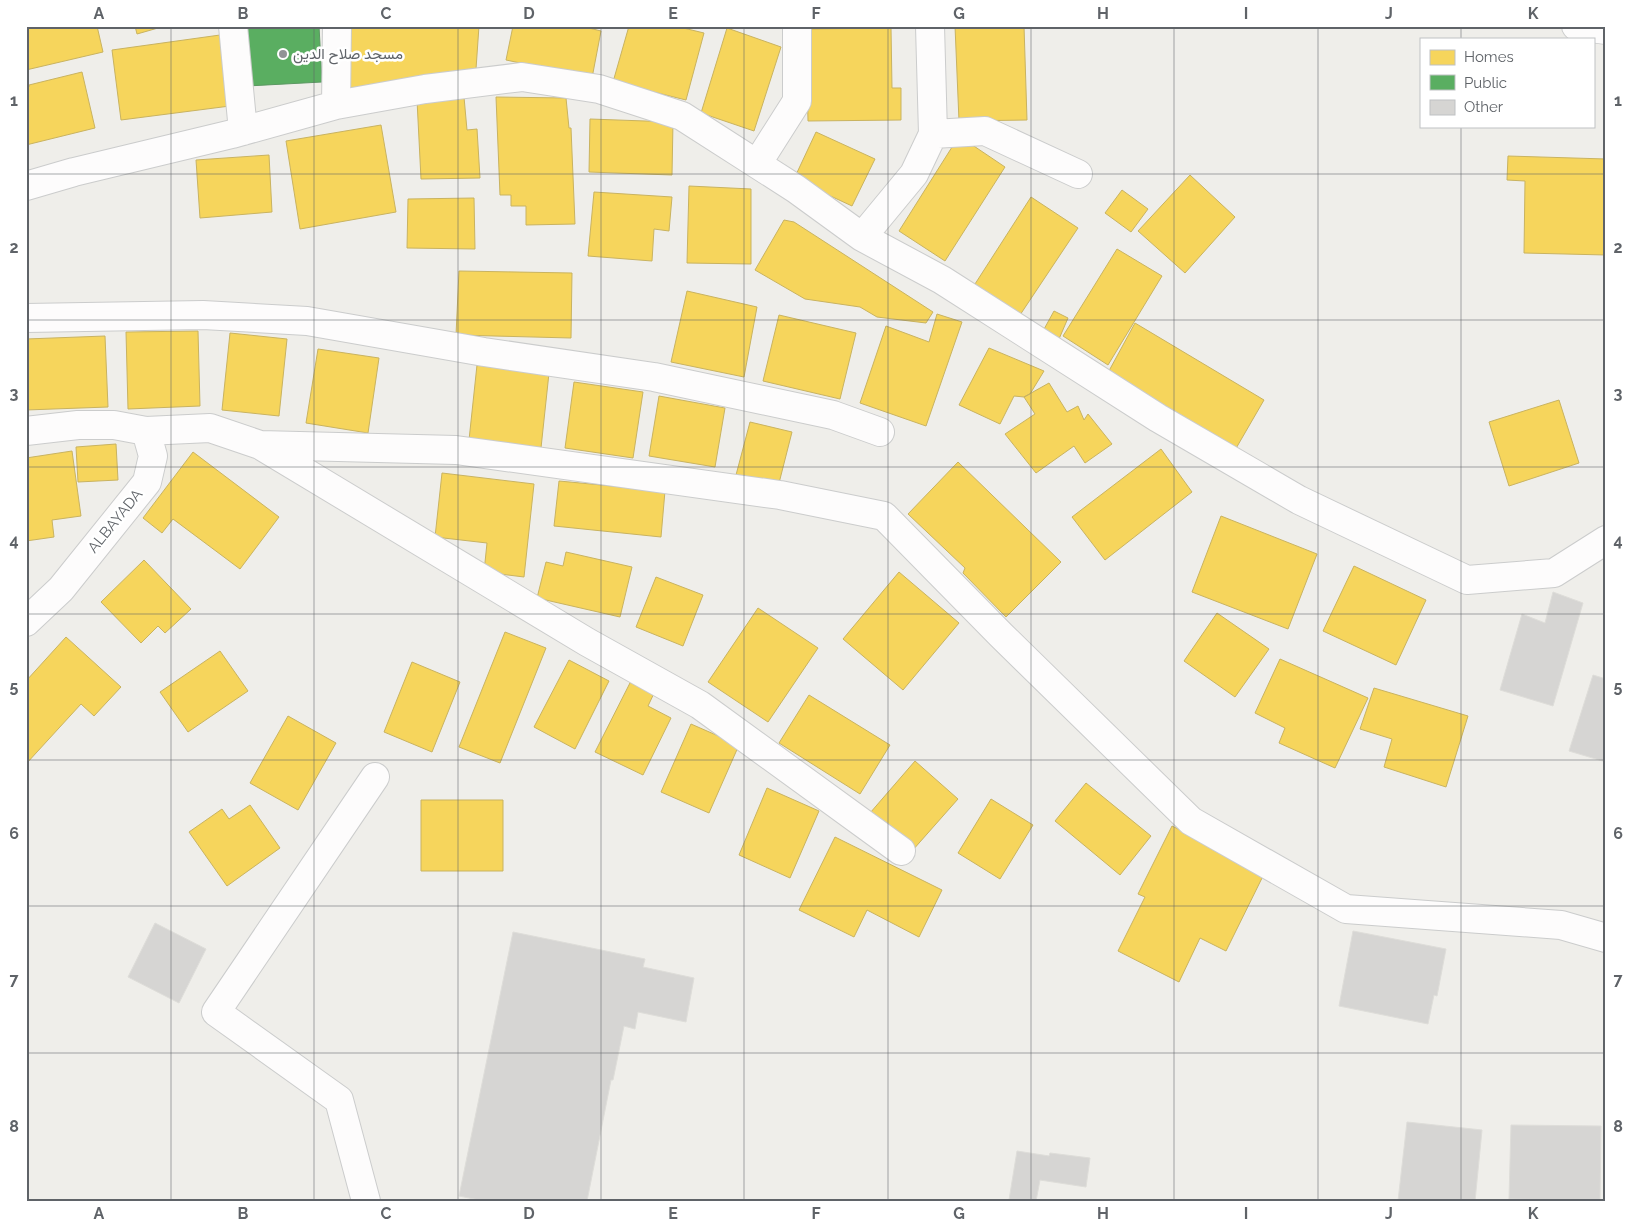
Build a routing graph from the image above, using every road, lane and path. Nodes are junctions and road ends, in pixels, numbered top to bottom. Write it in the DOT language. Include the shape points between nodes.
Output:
graph roads {
  1 [pos="233,26"];
  2 [pos="337,26"];
  3 [pos="797,26"];
  4 [pos="930,26"];
  5 [pos="1576,26"];
  6 [pos="1606,30"];
  7 [pos="336,106"];
  8 [pos="243,131"];
  9 [pos="933,134"];
  10 [pos="757,164"];
  11 [pos="1078,174"];
  12 [pos="26,186"];
  13 [pos="862,237"];
  14 [pos="26,318"];
  15 [pos="26,431"];
  16 [pos="146,431"];
  17 [pos="880,432"];
  18 [pos="260,445"];
  19 [pos="1606,540"];
  20 [pos="26,622"];
  21 [pos="374,777"];
  22 [pos="901,851"];
  23 [pos="1606,938"];
  24 [pos="366,1201"];
  1 -- 8 [label="street"];
  2 -- 7 [label="street"];
  3 -- 10 [label="street" via="797,101"];
  4 -- 9 [label="street"];
  5 -- 6 [label="street"];
  7 -- 8 [label="street"];
  7 -- 10 [label="street" via="425,89 522,77 600,89 682,116"];
  8 -- 12 [label="street"];
  9 -- 11 [label="street" via="985,131"];
  9 -- 13 [label="street" via="914,174"];
  10 -- 13 [label="street"];
  13 -- 19 [label="street" via="942,280 1158,418 1299,500 1468,580 1554,572"];
  14 -- 17 [label="street" via="203,315 307,321 654,377 833,415"];
  15 -- 16 [label="street" via="78,425 114,425"];
  16 -- 18 [label="street" via="210,428"];
  16 -- 20 [label="street, ALBAYADA" via="152,456 147,482 61,589"];
  18 -- 22 [label="street" via="587,642 700,705"];
  18 -- 23 [label="street" via="456,450 780,495 884,516 1191,821 1346,909 1561,924"];
  21 -- 24 [label="street" via="216,1012 340,1100"];
}
